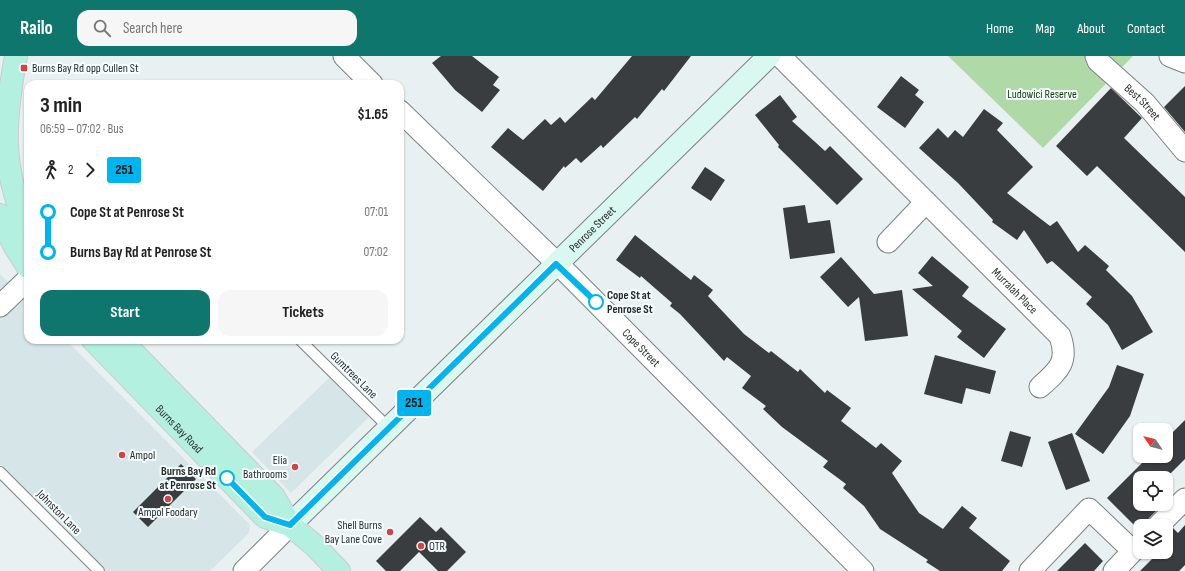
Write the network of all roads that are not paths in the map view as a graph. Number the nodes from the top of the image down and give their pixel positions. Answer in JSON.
{"nodes":[{"id":1,"x":16,"y":56,"type":"edge"},
{"id":2,"x":344,"y":56,"type":"edge"},
{"id":3,"x":769,"y":56,"type":"edge"},
{"id":4,"x":780,"y":56,"type":"edge"},
{"id":5,"x":1096,"y":56,"type":"edge"},
{"id":6,"x":1170,"y":56,"type":"edge"},
{"id":7,"x":1185,"y":62,"type":"edge"},
{"id":8,"x":368,"y":80,"type":"edge"},
{"id":9,"x":404,"y":115,"type":"edge"},
{"id":10,"x":1185,"y":151,"type":"edge"},
{"id":11,"x":5,"y":185,"type":"edge"},
{"id":12,"x":926,"y":202,"type":"junction"},
{"id":13,"x":0,"y":215,"type":"edge"},
{"id":14,"x":24,"y":222,"type":"edge"},
{"id":15,"x":888,"y":242,"type":"dead end"},
{"id":16,"x":24,"y":261,"type":"edge"},
{"id":17,"x":556,"y":264,"type":"junction"},
{"id":18,"x":24,"y":283,"type":"edge"},
{"id":19,"x":0,"y":306,"type":"edge"},
{"id":20,"x":97,"y":344,"type":"edge"},
{"id":21,"x":124,"y":344,"type":"edge"},
{"id":22,"x":304,"y":344,"type":"edge"},
{"id":23,"x":1040,"y":387,"type":"dead end"},
{"id":24,"x":389,"y":428,"type":"junction"},
{"id":25,"x":0,"y":472,"type":"edge"},
{"id":26,"x":1185,"y":499,"type":"edge"},
{"id":27,"x":1165,"y":519,"type":"edge"},
{"id":28,"x":290,"y":525,"type":"junction"},
{"id":29,"x":1133,"y":544,"type":"edge"},
{"id":30,"x":1133,"y":551,"type":"edge"},
{"id":31,"x":99,"y":571,"type":"edge"},
{"id":32,"x":244,"y":571,"type":"edge"},
{"id":33,"x":339,"y":571,"type":"edge"},
{"id":34,"x":863,"y":571,"type":"edge"},
{"id":35,"x":1030,"y":571,"type":"edge"},
{"id":36,"x":1114,"y":571,"type":"edge"}],
"edges":[{"from":1,"to":11,"type":"main road"},
{"from":2,"to":8,"type":"street"},
{"from":3,"to":17,"type":"main road","name":"Penrose Street"},
{"from":4,"to":12,"type":"street","name":"Murralah Place"},
{"from":5,"to":10,"type":"street","name":"Best Street"},
{"from":6,"to":7,"type":"street"},
{"from":9,"to":17,"type":"street","name":"Cope Street"},
{"from":11,"to":14,"type":"main road"},
{"from":12,"to":15,"type":"street"},
{"from":12,"to":23,"type":"street","name":"Murralah Place"},
{"from":13,"to":16,"type":"main road"},
{"from":17,"to":24,"type":"main road","name":"Penrose Street"},
{"from":17,"to":34,"type":"street","name":"Cope Street"},
{"from":18,"to":19,"type":"street"},
{"from":20,"to":28,"type":"main road","name":"Burns Bay Road"},
{"from":21,"to":28,"type":"main road","name":"Burns Bay Road"},
{"from":22,"to":24,"type":"lane","name":"Gumtrees Lane"},
{"from":24,"to":28,"type":"main road","name":"Penrose Street"},
{"from":25,"to":31,"type":"lane","name":"Johnston Lane"},
{"from":26,"to":27,"type":"street"},
{"from":28,"to":32,"type":"street","name":"Penrose Street"},
{"from":28,"to":33,"type":"main road","name":"Burns Bay Road"},
{"from":29,"to":35,"type":"street"},
{"from":30,"to":36,"type":"street"}]}
